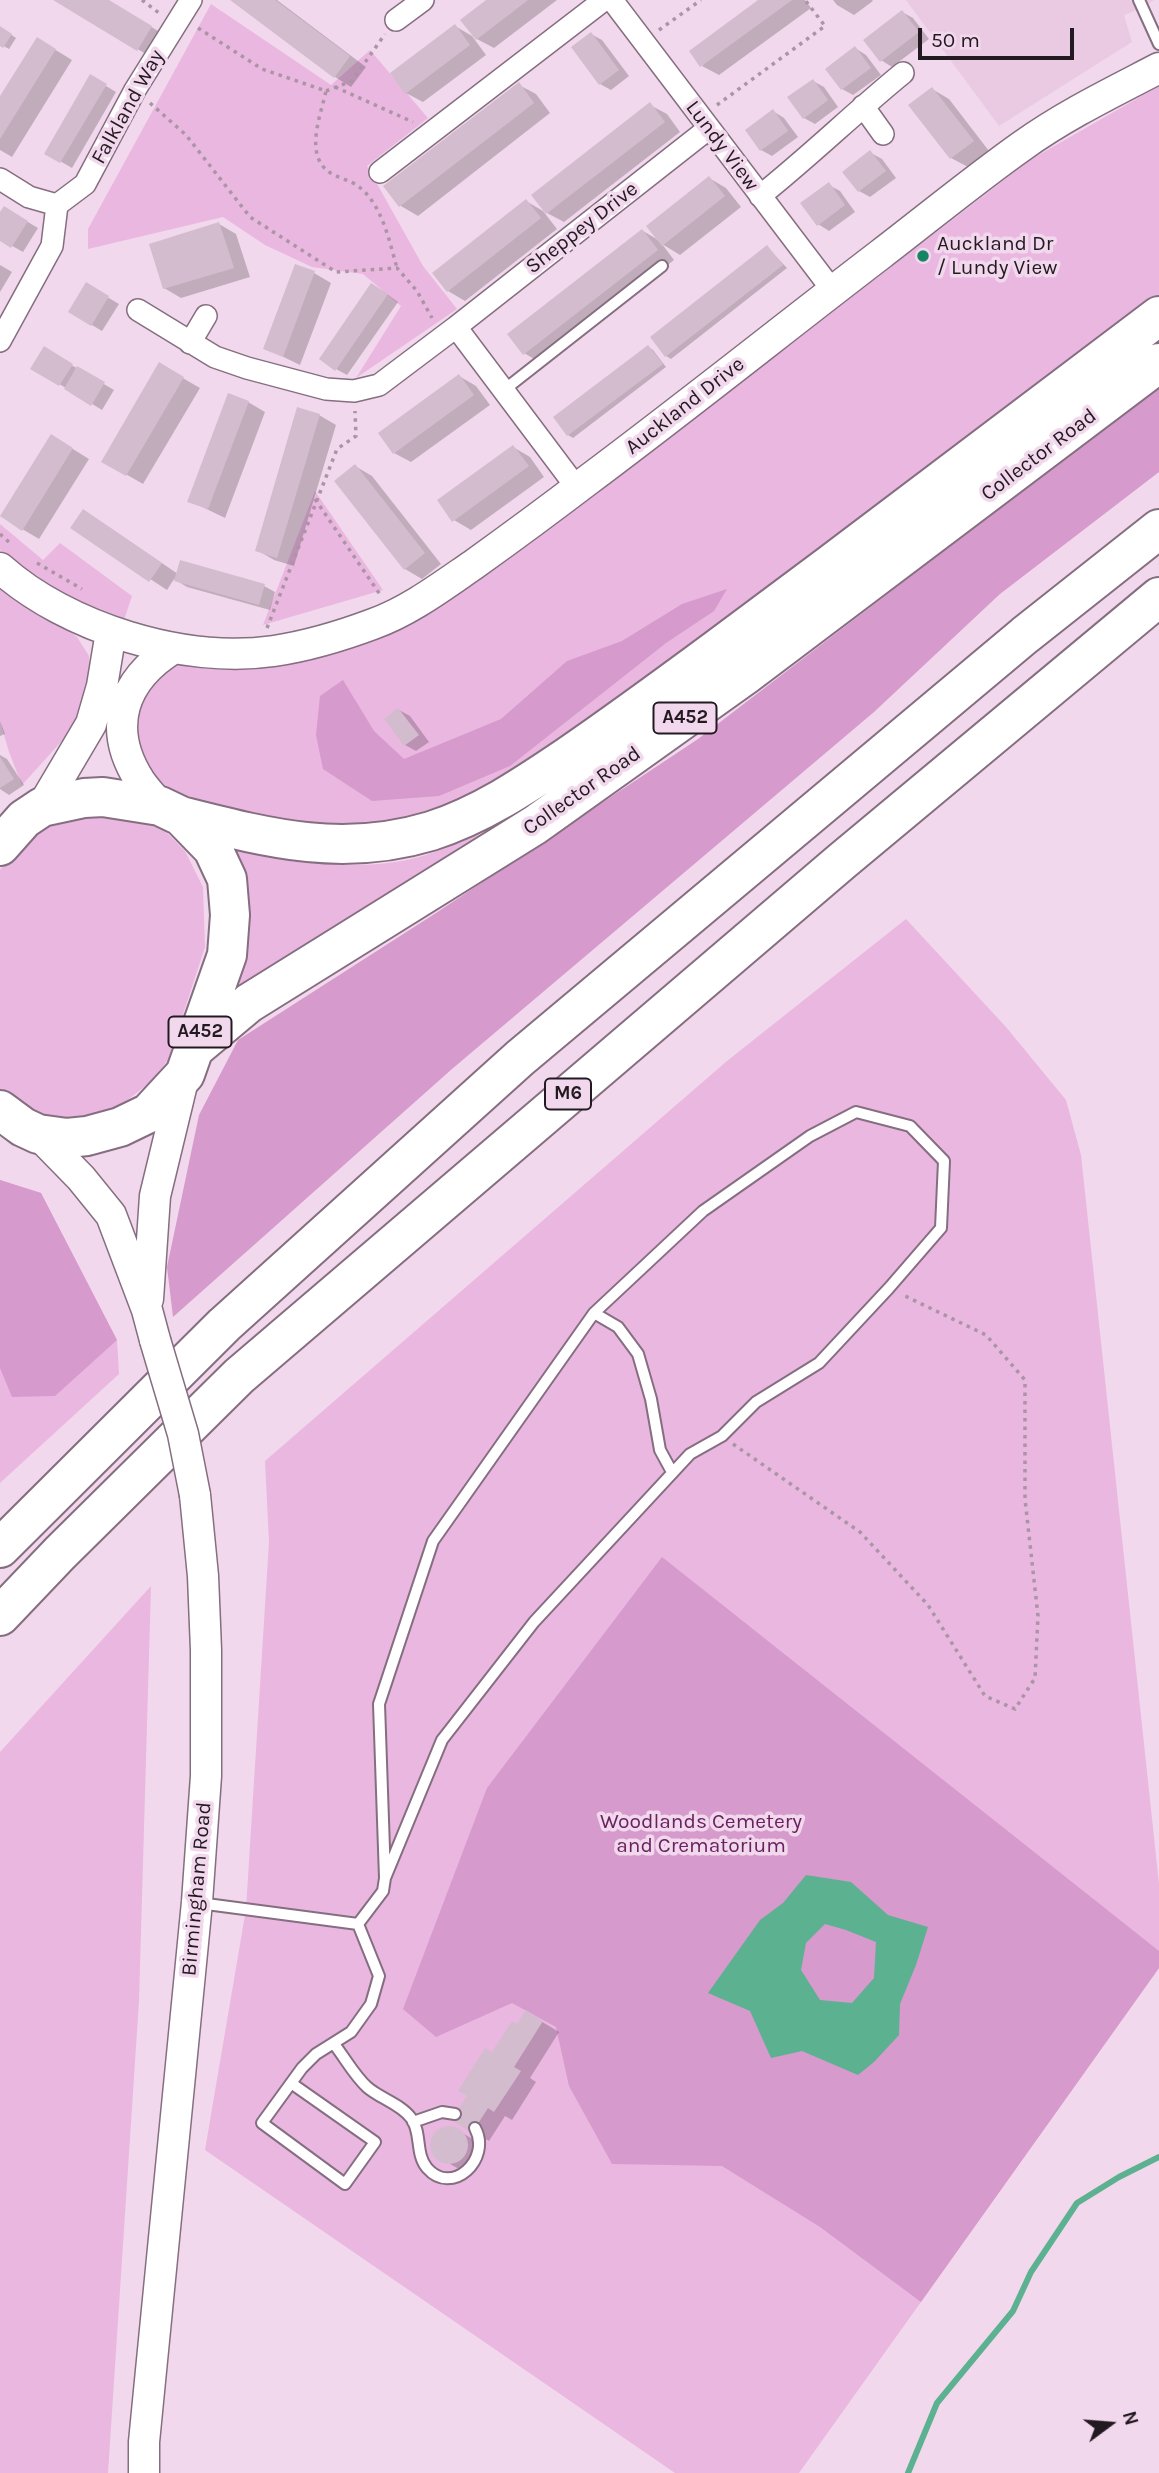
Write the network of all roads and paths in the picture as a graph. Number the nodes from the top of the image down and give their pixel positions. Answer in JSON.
{"nodes":[{"id":1,"x":422,"y":0,"type":"edge"},
{"id":2,"x":604,"y":0,"type":"edge"},
{"id":3,"x":612,"y":0,"type":"edge"},
{"id":4,"x":701,"y":0,"type":"edge"},
{"id":5,"x":805,"y":0,"type":"edge"},
{"id":6,"x":1139,"y":0,"type":"edge"},
{"id":7,"x":185,"y":8,"type":"edge"},
{"id":8,"x":396,"y":20,"type":"joint"},
{"id":9,"x":643,"y":42,"type":"junction"},
{"id":10,"x":1159,"y":44,"type":"edge"},
{"id":11,"x":1159,"y":68,"type":"edge"},
{"id":12,"x":903,"y":74,"type":"dead end"},
{"id":13,"x":335,"y":87,"type":"junction"},
{"id":14,"x":135,"y":90,"type":"junction"},
{"id":15,"x":326,"y":91,"type":"junction"},
{"id":16,"x":863,"y":106,"type":"junction"},
{"id":17,"x":704,"y":123,"type":"junction"},
{"id":18,"x":435,"y":130,"type":"junction"},
{"id":19,"x":883,"y":134,"type":"dead end"},
{"id":20,"x":380,"y":172,"type":"dead end"},
{"id":21,"x":0,"y":179,"type":"edge"},
{"id":22,"x":760,"y":196,"type":"junction"},
{"id":23,"x":57,"y":205,"type":"junction"},
{"id":24,"x":662,"y":266,"type":"dead end"},
{"id":25,"x":397,"y":268,"type":"junction"},
{"id":26,"x":833,"y":291,"type":"junction"},
{"id":27,"x":138,"y":310,"type":"dead end"},
{"id":28,"x":206,"y":316,"type":"dead end"},
{"id":29,"x":1159,"y":316,"type":"edge"},
{"id":30,"x":449,"y":332,"type":"junction"},
{"id":31,"x":0,"y":341,"type":"edge"},
{"id":32,"x":190,"y":343,"type":"junction"},
{"id":33,"x":1159,"y":363,"type":"edge"},
{"id":34,"x":504,"y":390,"type":"junction"},
{"id":35,"x":354,"y":391,"type":"junction"},
{"id":36,"x":577,"y":488,"type":"junction"},
{"id":37,"x":316,"y":499,"type":"junction"},
{"id":38,"x":1159,"y":529,"type":"edge"},
{"id":39,"x":0,"y":534,"type":"edge"},
{"id":40,"x":7,"y":558,"type":"edge"},
{"id":41,"x":34,"y":561,"type":"dead end"},
{"id":42,"x":82,"y":589,"type":"dead end"},
{"id":43,"x":1159,"y":597,"type":"edge"},
{"id":44,"x":394,"y":615,"type":"junction"},
{"id":45,"x":111,"y":632,"type":"junction"},
{"id":46,"x":174,"y":648,"type":"junction"},
{"id":47,"x":258,"y":652,"type":"junction"},
{"id":48,"x":171,"y":811,"type":"junction"},
{"id":49,"x":16,"y":824,"type":"edge"},
{"id":50,"x":190,"y":1061,"type":"junction"},
{"id":51,"x":15,"y":1124,"type":"edge"},
{"id":52,"x":889,"y":1288,"type":"junction"},
{"id":53,"x":147,"y":1310,"type":"junction"},
{"id":54,"x":594,"y":1313,"type":"junction"},
{"id":55,"x":722,"y":1436,"type":"junction"},
{"id":56,"x":672,"y":1472,"type":"junction"},
{"id":57,"x":0,"y":1548,"type":"edge"},
{"id":58,"x":0,"y":1616,"type":"edge"},
{"id":59,"x":385,"y":1878,"type":"junction"},
{"id":60,"x":197,"y":1902,"type":"junction"},
{"id":61,"x":358,"y":1924,"type":"junction"},
{"id":62,"x":334,"y":2044,"type":"junction"},
{"id":63,"x":291,"y":2083,"type":"junction"},
{"id":64,"x":455,"y":2114,"type":"dead end"},
{"id":65,"x":413,"y":2122,"type":"junction"},
{"id":66,"x":475,"y":2128,"type":"dead end"},
{"id":67,"x":144,"y":2473,"type":"edge"}],
"edges":[{"from":1,"to":8,"type":"street"},
{"from":2,"to":18,"type":"street"},
{"from":3,"to":9,"type":"street","name":"Lundy View"},
{"from":4,"to":9,"type":"path"},
{"from":5,"to":17,"type":"path"},
{"from":6,"to":10,"type":"lane"},
{"from":7,"to":14,"type":"street","name":"Falkland Way"},
{"from":7,"to":15,"type":"path"},
{"from":8,"to":13,"type":"path"},
{"from":9,"to":17,"type":"street","name":"Lundy View"},
{"from":11,"to":26,"type":"street","name":"Auckland Drive"},
{"from":12,"to":16,"type":"street"},
{"from":13,"to":15,"type":"path"},
{"from":13,"to":18,"type":"path"},
{"from":14,"to":23,"type":"street","name":"Falkland Way"},
{"from":14,"to":25,"type":"path"},
{"from":15,"to":25,"type":"path"},
{"from":16,"to":19,"type":"street"},
{"from":16,"to":22,"type":"street"},
{"from":17,"to":22,"type":"street","name":"Lundy View"},
{"from":17,"to":30,"type":"street","name":"Sheppey Drive"},
{"from":18,"to":20,"type":"street"},
{"from":21,"to":23,"type":"street"},
{"from":22,"to":26,"type":"street","name":"Lundy View"},
{"from":23,"to":31,"type":"street"},
{"from":24,"to":34,"type":"lane"},
{"from":25,"to":30,"type":"path"},
{"from":26,"to":36,"type":"street","name":"Auckland Drive"},
{"from":27,"to":32,"type":"street","name":"Sheppey Drive"},
{"from":28,"to":32,"type":"street"},
{"from":29,"to":48,"type":"highway","name":"Collector Road","number":"A452"},
{"from":30,"to":34,"type":"street"},
{"from":30,"to":35,"type":"street","name":"Sheppey Drive"},
{"from":32,"to":35,"type":"street","name":"Sheppey Drive"},
{"from":33,"to":50,"type":"highway","name":"Collector Road","number":"A452"},
{"from":34,"to":36,"type":"street"},
{"from":35,"to":37,"type":"path"},
{"from":36,"to":44,"type":"street","name":"Auckland Drive"},
{"from":37,"to":44,"type":"path"},
{"from":37,"to":47,"type":"path"},
{"from":38,"to":57,"type":"highway"},
{"from":39,"to":40,"type":"path"},
{"from":40,"to":45,"type":"street","name":"Auckland Drive"},
{"from":41,"to":42,"type":"path"},
{"from":43,"to":58,"type":"highway","number":"M6"},
{"from":44,"to":47,"type":"street","name":"Auckland Drive"},
{"from":45,"to":46,"type":"street","name":"Auckland Drive"},
{"from":45,"to":49,"type":"street"},
{"from":46,"to":47,"type":"street","name":"Auckland Drive"},
{"from":46,"to":48,"type":"street"},
{"from":48,"to":49,"type":"highway","number":"A452"},
{"from":48,"to":50,"type":"highway","number":"A452"},
{"from":50,"to":51,"type":"highway","number":"A452"},
{"from":50,"to":53,"type":"street","name":"Birmingham Road"},
{"from":51,"to":53,"type":"street","name":"Birmingham Road"},
{"from":52,"to":54,"type":"lane"},
{"from":52,"to":55,"type":"lane"},
{"from":52,"to":55,"type":"path"},
{"from":53,"to":60,"type":"street","name":"Birmingham Road","bridge":true},
{"from":54,"to":56,"type":"lane"},
{"from":54,"to":59,"type":"lane"},
{"from":55,"to":56,"type":"lane"},
{"from":56,"to":59,"type":"lane"},
{"from":59,"to":61,"type":"lane"},
{"from":60,"to":61,"type":"lane"},
{"from":60,"to":67,"type":"street","name":"Birmingham Road"},
{"from":61,"to":62,"type":"lane"},
{"from":62,"to":63,"type":"lane"},
{"from":62,"to":65,"type":"lane"},
{"from":63,"to":63,"type":"lane"},
{"from":64,"to":65,"type":"lane"},
{"from":65,"to":66,"type":"lane"}]}
